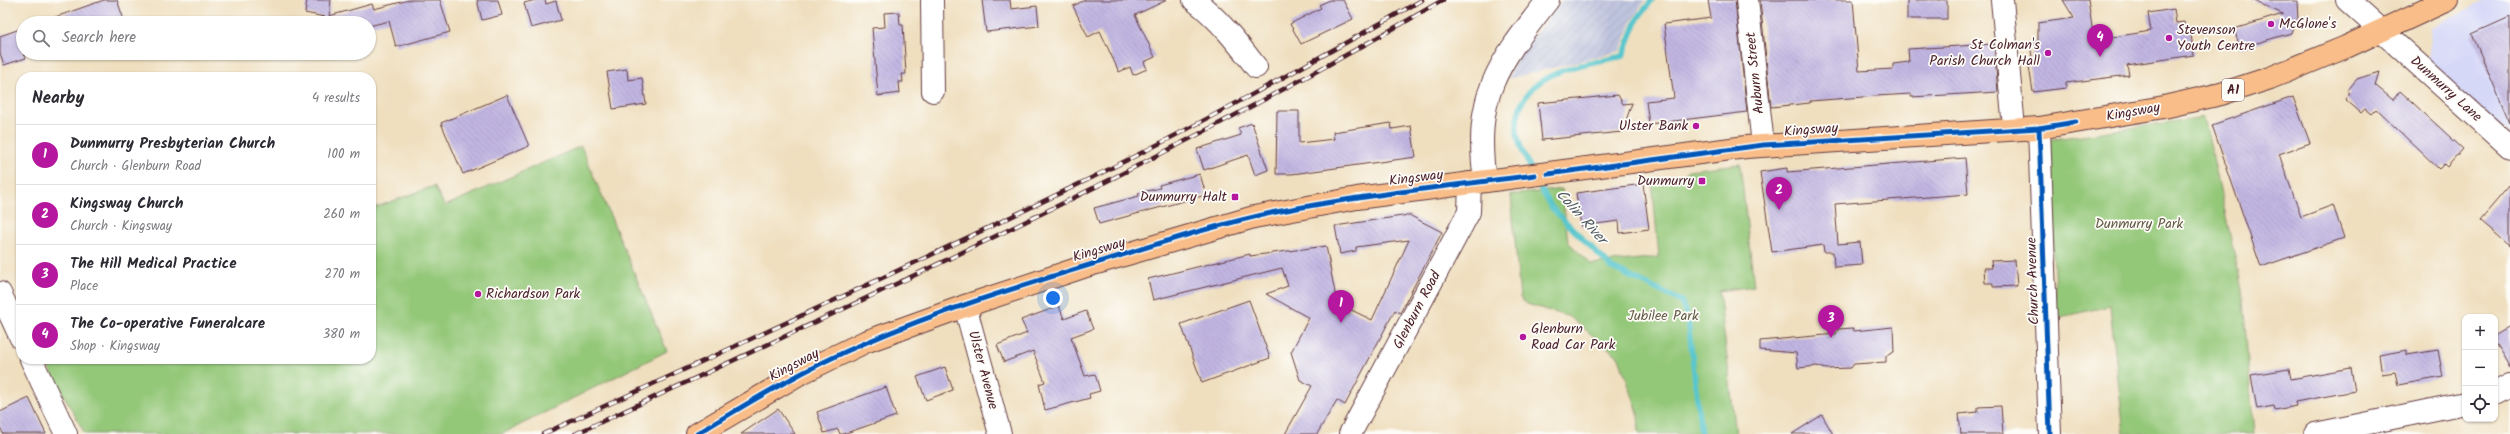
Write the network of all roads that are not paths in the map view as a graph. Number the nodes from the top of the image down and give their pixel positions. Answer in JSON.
{"nodes":[{"id":1,"x":932,"y":0,"type":"edge"},
{"id":2,"x":1194,"y":0,"type":"edge"},
{"id":3,"x":1548,"y":0,"type":"edge"},
{"id":4,"x":1747,"y":0,"type":"edge"},
{"id":5,"x":2002,"y":0,"type":"edge"},
{"id":6,"x":2347,"y":0,"type":"edge"},
{"id":7,"x":2447,"y":0,"type":"edge"},
{"id":8,"x":1217,"y":6,"type":"edge"},
{"id":9,"x":2382,"y":31,"type":"junction"},
{"id":10,"x":1256,"y":67,"type":"dead end"},
{"id":11,"x":933,"y":91,"type":"dead end"},
{"id":12,"x":2014,"y":128,"type":"junction"},
{"id":13,"x":2039,"y":128,"type":"junction"},
{"id":14,"x":1763,"y":145,"type":"junction"},
{"id":15,"x":2510,"y":147,"type":"edge"},
{"id":16,"x":1478,"y":182,"type":"junction"},
{"id":17,"x":0,"y":293,"type":"edge"},
{"id":18,"x":965,"y":306,"type":"junction"},
{"id":19,"x":16,"y":327,"type":"edge"},
{"id":20,"x":33,"y":364,"type":"edge"},
{"id":21,"x":2510,"y":385,"type":"edge"},
{"id":22,"x":2498,"y":391,"type":"edge"},
{"id":23,"x":2462,"y":404,"type":"edge"},
{"id":24,"x":707,"y":431,"type":"edge"},
{"id":25,"x":66,"y":434,"type":"edge"},
{"id":26,"x":1000,"y":434,"type":"edge"},
{"id":27,"x":1350,"y":434,"type":"edge"},
{"id":28,"x":2050,"y":434,"type":"edge"},
{"id":29,"x":2314,"y":434,"type":"edge"}],
"edges":[{"from":1,"to":11,"type":"street"},
{"from":2,"to":8,"type":"street"},
{"from":3,"to":16,"type":"street","name":"Glenburn Road"},
{"from":4,"to":14,"type":"street","name":"Auburn Street"},
{"from":5,"to":12,"type":"street"},
{"from":6,"to":9,"type":"street","name":"Dunmurry Lane"},
{"from":7,"to":9,"type":"main road","name":"Kingsway","number":"A1"},
{"from":8,"to":10,"type":"street"},
{"from":9,"to":13,"type":"main road","name":"Kingsway","number":"A1"},
{"from":9,"to":15,"type":"street","name":"Dunmurry Lane"},
{"from":12,"to":13,"type":"main road","name":"Kingsway","number":"A1"},
{"from":12,"to":14,"type":"main road","name":"Kingsway","number":"A1"},
{"from":13,"to":28,"type":"street","name":"Church Avenue"},
{"from":14,"to":16,"type":"main road","name":"Kingsway","number":"A1"},
{"from":16,"to":18,"type":"main road","name":"Kingsway","number":"A1"},
{"from":16,"to":27,"type":"street","name":"Glenburn Road"},
{"from":17,"to":19,"type":"street"},
{"from":18,"to":24,"type":"main road","name":"Kingsway","number":"A1"},
{"from":18,"to":26,"type":"street","name":"Ulster Avenue"},
{"from":20,"to":25,"type":"street"},
{"from":21,"to":22,"type":"street"},
{"from":23,"to":29,"type":"street"}]}
